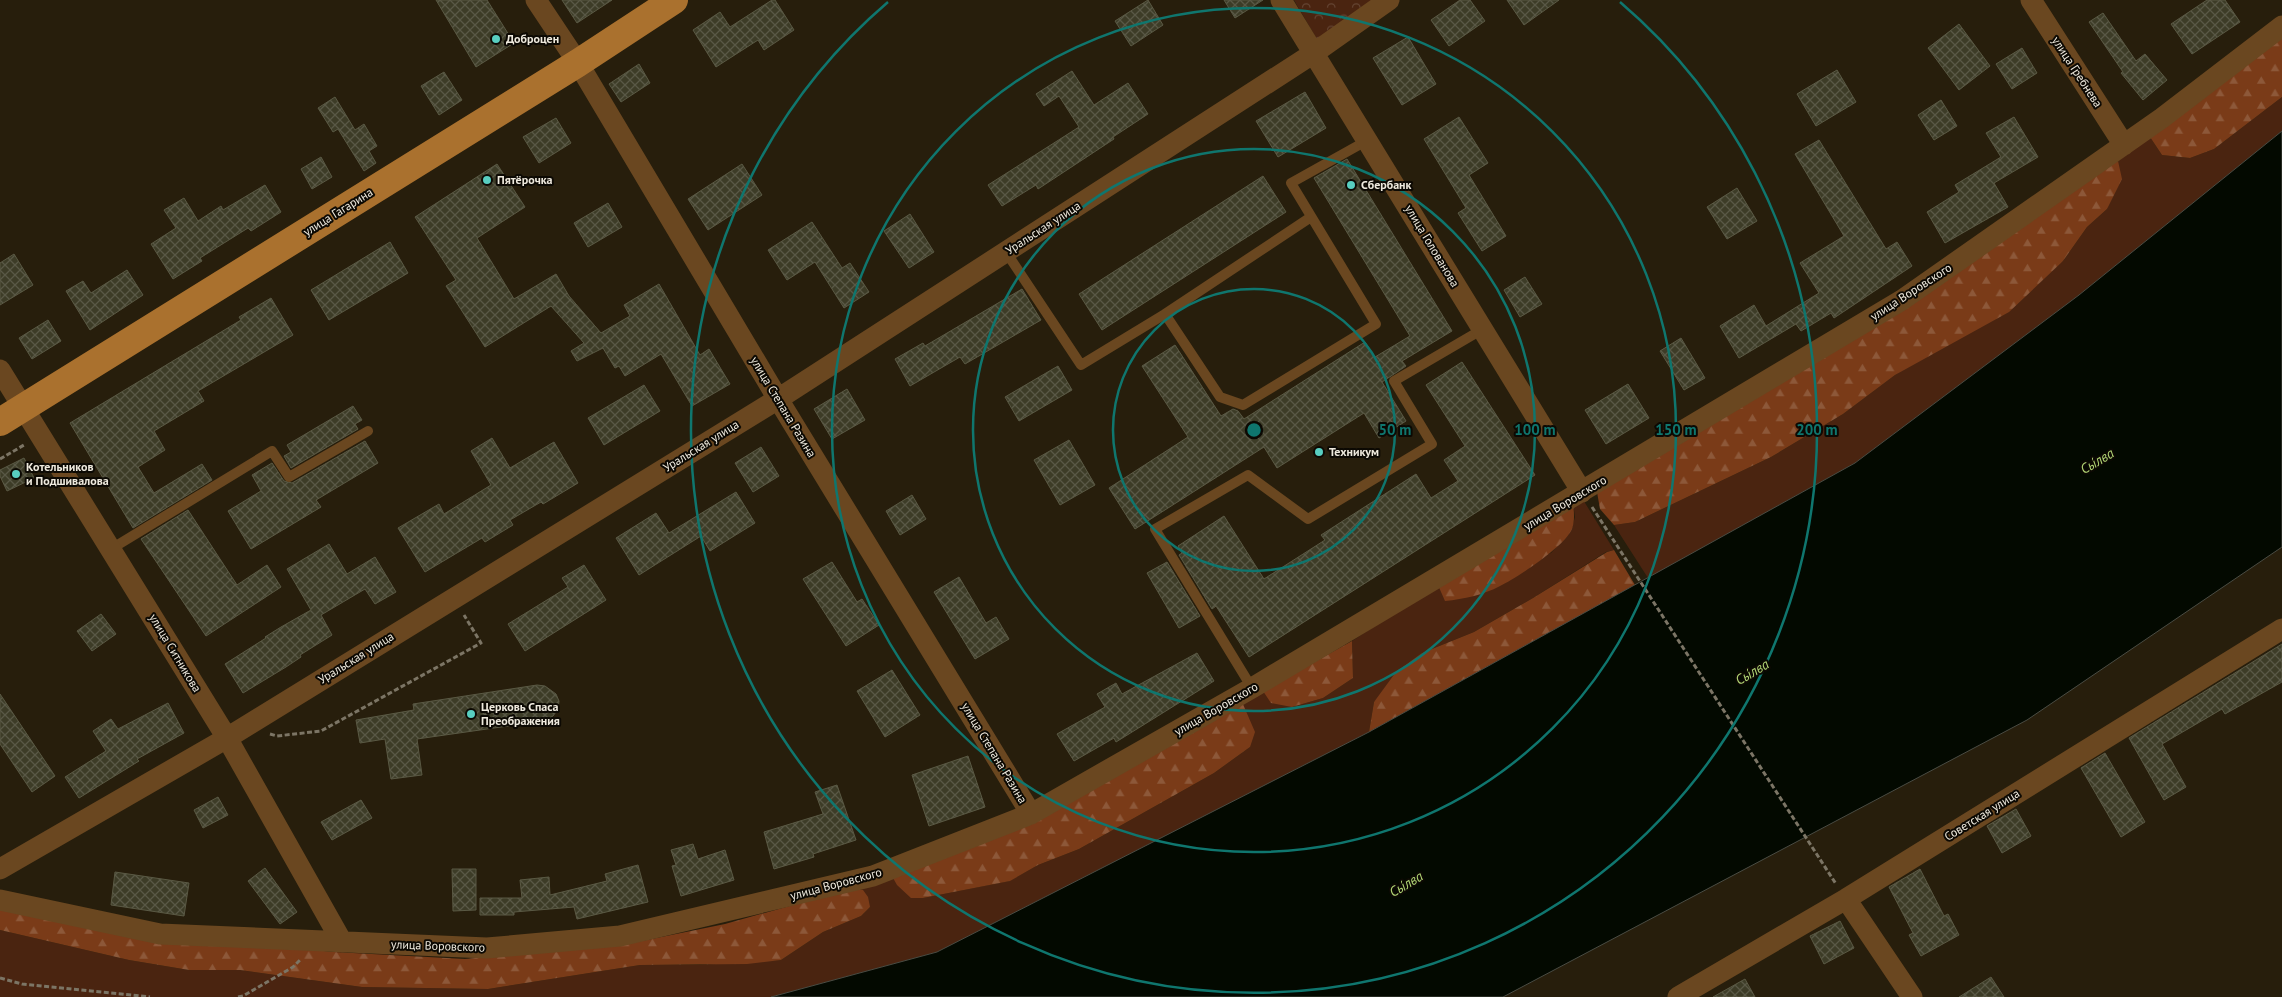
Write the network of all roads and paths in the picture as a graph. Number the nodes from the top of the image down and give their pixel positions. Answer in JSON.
{"nodes":[{"id":1,"x":536,"y":0,"type":"edge"},
{"id":2,"x":674,"y":0,"type":"edge"},
{"id":3,"x":1281,"y":0,"type":"edge"},
{"id":4,"x":1389,"y":0,"type":"edge"},
{"id":5,"x":2031,"y":0,"type":"edge"},
{"id":6,"x":2282,"y":26,"type":"edge"},
{"id":7,"x":1314,"y":52,"type":"junction"},
{"id":8,"x":578,"y":63,"type":"junction"},
{"id":9,"x":1368,"y":140,"type":"junction"},
{"id":10,"x":2124,"y":145,"type":"junction"},
{"id":11,"x":1311,"y":217,"type":"junction"},
{"id":12,"x":1006,"y":252,"type":"junction"},
{"id":13,"x":1165,"y":314,"type":"junction"},
{"id":14,"x":1483,"y":329,"type":"junction"},
{"id":15,"x":0,"y":370,"type":"edge"},
{"id":16,"x":778,"y":398,"type":"junction"},
{"id":17,"x":24,"y":407,"type":"junction"},
{"id":18,"x":0,"y":422,"type":"edge"},
{"id":19,"x":368,"y":431,"type":"dead end"},
{"id":20,"x":39,"y":435,"type":"junction"},
{"id":21,"x":0,"y":459,"type":"edge"},
{"id":22,"x":1586,"y":497,"type":"junction"},
{"id":23,"x":111,"y":549,"type":"junction"},
{"id":24,"x":453,"y":598,"type":"junction"},
{"id":25,"x":2282,"y":629,"type":"edge"},
{"id":26,"x":1252,"y":688,"type":"junction"},
{"id":27,"x":246,"y":726,"type":"junction"},
{"id":28,"x":227,"y":738,"type":"junction"},
{"id":29,"x":1031,"y":814,"type":"junction"},
{"id":30,"x":0,"y":869,"type":"edge"},
{"id":31,"x":1844,"y":895,"type":"junction"},
{"id":32,"x":0,"y":900,"type":"edge"},
{"id":33,"x":320,"y":941,"type":"junction"},
{"id":34,"x":342,"y":942,"type":"junction"},
{"id":35,"x":0,"y":978,"type":"edge"},
{"id":36,"x":150,"y":997,"type":"edge"},
{"id":37,"x":238,"y":997,"type":"edge"},
{"id":38,"x":1678,"y":997,"type":"edge"},
{"id":39,"x":1912,"y":997,"type":"edge"}],
"edges":[{"from":1,"to":8,"type":"street","name":"улица Степана Разина"},
{"from":2,"to":8,"type":"main road","name":"улица Гагарина"},
{"from":3,"to":7,"type":"street","name":"улица Голованова"},
{"from":4,"to":7,"type":"street","name":"Уральская улица"},
{"from":5,"to":10,"type":"street","name":"улица Гребнева"},
{"from":6,"to":10,"type":"street","name":"улица Воровского"},
{"from":7,"to":9,"type":"street","name":"улица Голованова"},
{"from":7,"to":12,"type":"street","name":"Уральская улица"},
{"from":8,"to":16,"type":"street","name":"улица Степана Разина"},
{"from":8,"to":17,"type":"main road","name":"улица Гагарина"},
{"from":9,"to":11,"type":"lane"},
{"from":9,"to":14,"type":"street","name":"улица Голованова"},
{"from":10,"to":22,"type":"street","name":"улица Воровского"},
{"from":11,"to":13,"type":"lane"},
{"from":11,"to":13,"type":"lane"},
{"from":12,"to":13,"type":"lane"},
{"from":12,"to":16,"type":"street","name":"Уральская улица"},
{"from":14,"to":22,"type":"street","name":"улица Голованова"},
{"from":14,"to":26,"type":"lane"},
{"from":15,"to":17,"type":"street","name":"улица Ситникова"},
{"from":16,"to":24,"type":"street","name":"Уральская улица"},
{"from":16,"to":29,"type":"street","name":"улица Степана Разина"},
{"from":17,"to":18,"type":"main road","name":"улица Гагарина"},
{"from":17,"to":20,"type":"street","name":"улица Ситникова"},
{"from":19,"to":23,"type":"lane"},
{"from":20,"to":21,"type":"path"},
{"from":20,"to":23,"type":"street","name":"улица Ситникова"},
{"from":22,"to":26,"type":"street","name":"улица Воровского"},
{"from":22,"to":31,"type":"path"},
{"from":23,"to":28,"type":"street","name":"улица Ситникова"},
{"from":24,"to":27,"type":"street","name":"Уральская улица"},
{"from":24,"to":27,"type":"path"},
{"from":25,"to":31,"type":"street","name":"Советская улица"},
{"from":26,"to":29,"type":"street","name":"улица Воровского"},
{"from":27,"to":28,"type":"street","name":"Уральская улица"},
{"from":28,"to":30,"type":"street","name":"Уральская улица"},
{"from":28,"to":34,"type":"street","name":"улица Ситникова"},
{"from":29,"to":34,"type":"street","name":"улица Воровского"},
{"from":31,"to":38,"type":"street","name":"Советская улица"},
{"from":31,"to":39,"type":"street"},
{"from":32,"to":33,"type":"street","name":"улица Воровского"},
{"from":33,"to":34,"type":"street","name":"улица Воровского"},
{"from":33,"to":37,"type":"path"},
{"from":35,"to":36,"type":"path"}]}
